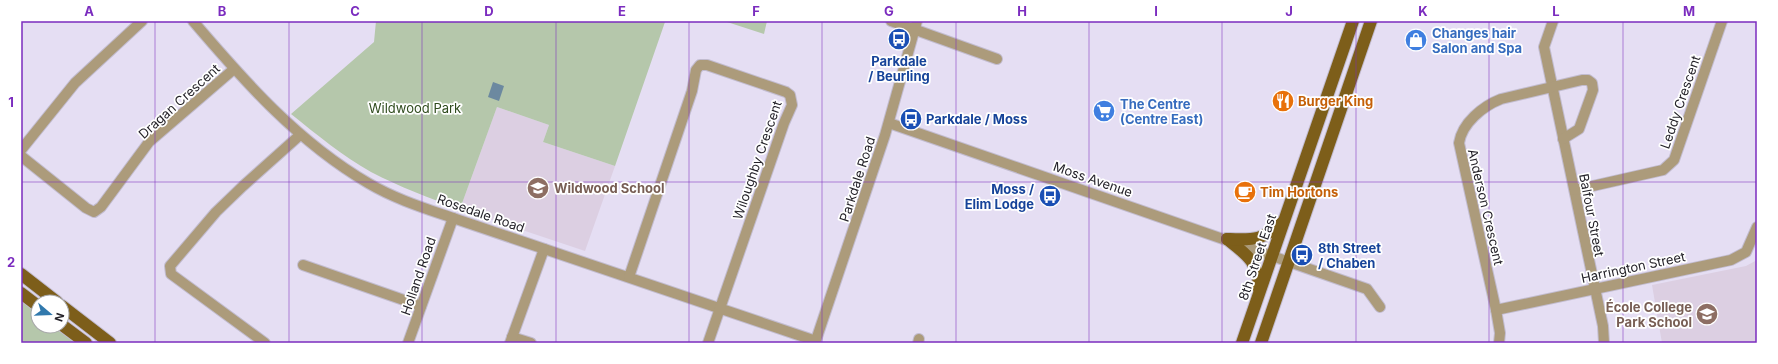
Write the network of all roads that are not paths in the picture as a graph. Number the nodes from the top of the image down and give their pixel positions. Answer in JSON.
{"nodes":[{"id":1,"x":142,"y":21,"type":"edge"},
{"id":2,"x":193,"y":21,"type":"edge"},
{"id":3,"x":891,"y":21,"type":"edge"},
{"id":4,"x":1353,"y":21,"type":"edge"},
{"id":5,"x":1371,"y":21,"type":"edge"},
{"id":6,"x":1553,"y":21,"type":"edge"},
{"id":7,"x":1722,"y":21,"type":"edge"},
{"id":8,"x":915,"y":25,"type":"edge"},
{"id":9,"x":997,"y":59,"type":"dead end"},
{"id":10,"x":234,"y":69,"type":"junction"},
{"id":11,"x":1552,"y":87,"type":"junction"},
{"id":12,"x":889,"y":123,"type":"junction"},
{"id":13,"x":300,"y":136,"type":"junction"},
{"id":14,"x":1563,"y":139,"type":"junction"},
{"id":15,"x":21,"y":150,"type":"edge"},
{"id":16,"x":21,"y":156,"type":"edge"},
{"id":17,"x":1575,"y":190,"type":"junction"},
{"id":18,"x":453,"y":218,"type":"junction"},
{"id":19,"x":1284,"y":221,"type":"junction"},
{"id":20,"x":1757,"y":227,"type":"edge"},
{"id":21,"x":1227,"y":239,"type":"junction"},
{"id":22,"x":544,"y":249,"type":"junction"},
{"id":23,"x":1272,"y":256,"type":"junction"},
{"id":24,"x":1288,"y":262,"type":"junction"},
{"id":25,"x":303,"y":265,"type":"dead end"},
{"id":26,"x":21,"y":274,"type":"edge"},
{"id":27,"x":628,"y":277,"type":"junction"},
{"id":28,"x":1594,"y":288,"type":"junction"},
{"id":29,"x":21,"y":293,"type":"edge"},
{"id":30,"x":47,"y":294,"type":"edge"},
{"id":31,"x":1259,"y":294,"type":"junction"},
{"id":32,"x":30,"y":300,"type":"edge"},
{"id":33,"x":421,"y":306,"type":"junction"},
{"id":34,"x":1380,"y":306,"type":"dead end"},
{"id":35,"x":720,"y":308,"type":"junction"},
{"id":36,"x":1496,"y":310,"type":"junction"},
{"id":37,"x":70,"y":312,"type":"edge"},
{"id":38,"x":70,"y":330,"type":"edge"},
{"id":39,"x":511,"y":340,"type":"edge"},
{"id":40,"x":815,"y":342,"type":"edge"},
{"id":41,"x":86,"y":343,"type":"edge"},
{"id":42,"x":110,"y":343,"type":"edge"},
{"id":43,"x":265,"y":343,"type":"edge"},
{"id":44,"x":408,"y":343,"type":"edge"},
{"id":45,"x":531,"y":343,"type":"edge"},
{"id":46,"x":708,"y":343,"type":"edge"},
{"id":47,"x":1242,"y":343,"type":"edge"},
{"id":48,"x":1261,"y":343,"type":"edge"},
{"id":49,"x":1499,"y":343,"type":"edge"},
{"id":50,"x":1604,"y":343,"type":"edge"}],
"edges":[{"from":1,"to":15,"type":"street"},
{"from":2,"to":10,"type":"street","name":"Rosedale Road"},
{"from":3,"to":8,"type":"street"},
{"from":4,"to":19,"type":"main road","name":"8th Street East"},
{"from":5,"to":24,"type":"main road"},
{"from":6,"to":11,"type":"street","name":"Balfour Street"},
{"from":7,"to":17,"type":"street","name":"Leddy Crescent"},
{"from":8,"to":9,"type":"street"},
{"from":8,"to":12,"type":"street","name":"Parkdale Road"},
{"from":10,"to":13,"type":"street","name":"Rosedale Road"},
{"from":10,"to":16,"type":"street","name":"Dragan Crescent"},
{"from":11,"to":14,"type":"street","name":"Balfour Street"},
{"from":11,"to":14,"type":"street"},
{"from":11,"to":36,"type":"street","name":"Anderson Crescent"},
{"from":12,"to":21,"type":"street","name":"Moss Avenue"},
{"from":12,"to":40,"type":"street","name":"Parkdale Road"},
{"from":13,"to":18,"type":"street","name":"Rosedale Road"},
{"from":13,"to":43,"type":"street"},
{"from":14,"to":17,"type":"street","name":"Balfour Street"},
{"from":17,"to":28,"type":"street","name":"Balfour Street"},
{"from":18,"to":22,"type":"street","name":"Rosedale Road"},
{"from":18,"to":33,"type":"street","name":"Holland Road"},
{"from":19,"to":21,"type":"main road"},
{"from":19,"to":23,"type":"main road","name":"8th Street East"},
{"from":20,"to":28,"type":"street","name":"Harrington Street"},
{"from":21,"to":23,"type":"street","name":"Moss Avenue"},
{"from":21,"to":31,"type":"main road"},
{"from":22,"to":27,"type":"street","name":"Rosedale Road"},
{"from":22,"to":39,"type":"street"},
{"from":23,"to":24,"type":"street","name":"Moss Avenue"},
{"from":23,"to":31,"type":"main road","name":"8th Street East"},
{"from":24,"to":34,"type":"street","name":"Moss Avenue"},
{"from":24,"to":48,"type":"main road"},
{"from":25,"to":33,"type":"street"},
{"from":26,"to":30,"type":"main road"},
{"from":27,"to":35,"type":"street","name":"Rosedale Road"},
{"from":27,"to":35,"type":"street","name":"Wiloughby Crescent"},
{"from":28,"to":36,"type":"street","name":"Harrington Street"},
{"from":28,"to":50,"type":"street","name":"Balfour Street"},
{"from":29,"to":32,"type":"main road"},
{"from":31,"to":47,"type":"main road","name":"8th Street East"},
{"from":33,"to":44,"type":"street","name":"Holland Road"},
{"from":35,"to":40,"type":"street","name":"Rosedale Road"},
{"from":35,"to":46,"type":"street","name":"Wiloughby Crescent"},
{"from":36,"to":49,"type":"street","name":"Anderson Crescent"},
{"from":37,"to":42,"type":"main road"},
{"from":38,"to":41,"type":"main road"},
{"from":39,"to":45,"type":"street"}]}
